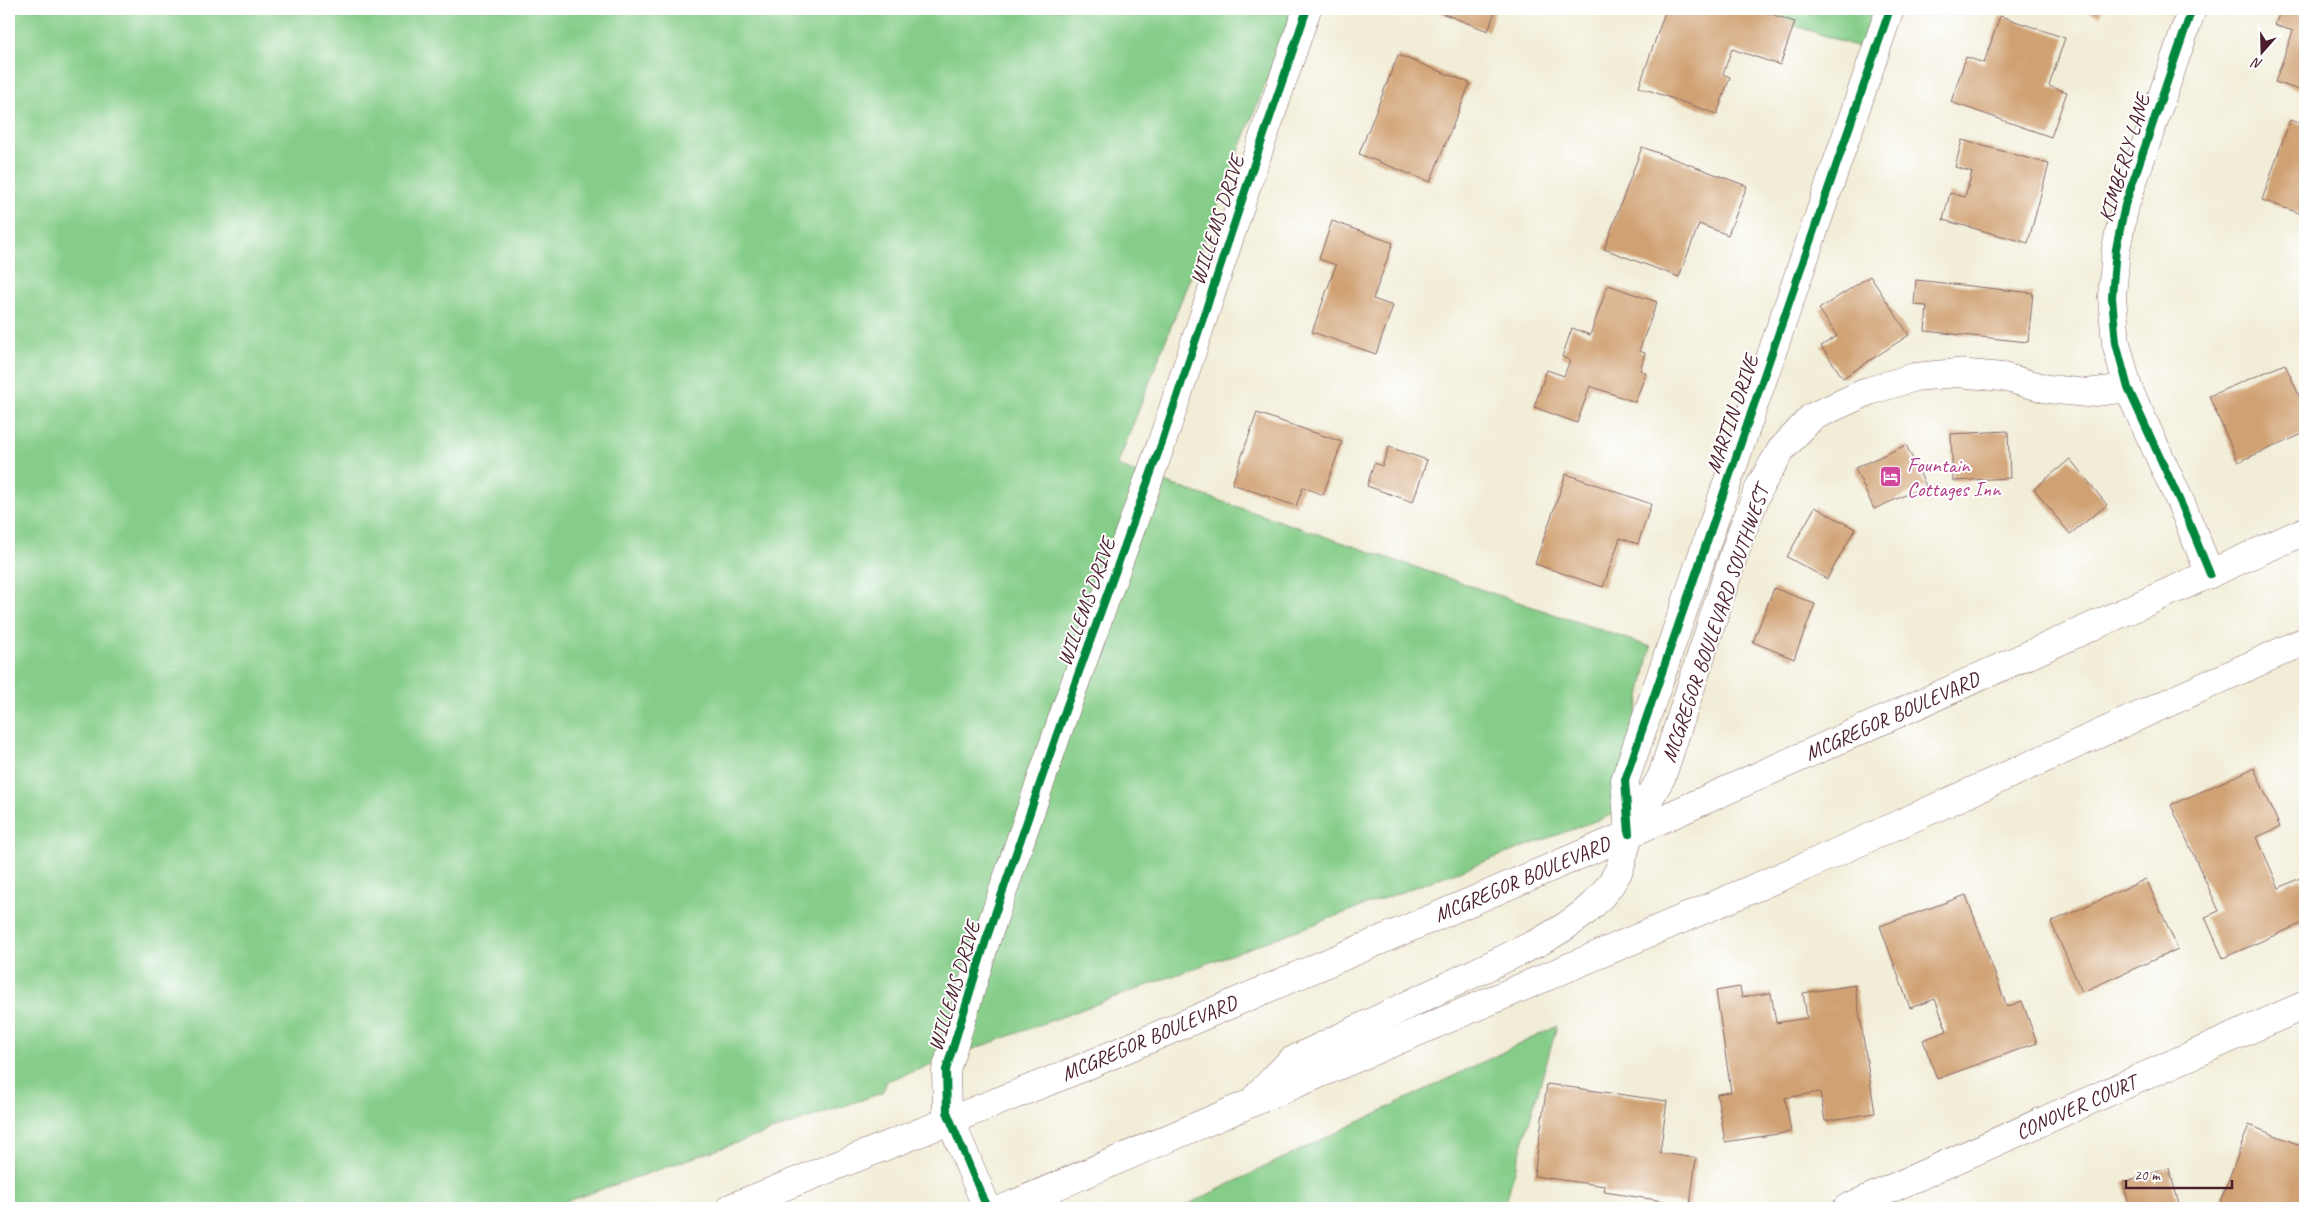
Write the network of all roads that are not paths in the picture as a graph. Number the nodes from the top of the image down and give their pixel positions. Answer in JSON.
{"nodes":[{"id":1,"x":1307,"y":9,"type":"edge"},
{"id":2,"x":1890,"y":9,"type":"edge"},
{"id":3,"x":2192,"y":9,"type":"edge"},
{"id":4,"x":2128,"y":388,"type":"junction"},
{"id":5,"x":2305,"y":531,"type":"edge"},
{"id":6,"x":2210,"y":574,"type":"junction"},
{"id":7,"x":2305,"y":641,"type":"edge"},
{"id":8,"x":1629,"y":834,"type":"junction"},
{"id":9,"x":2305,"y":1005,"type":"edge"},
{"id":10,"x":1249,"y":1104,"type":"junction"},
{"id":11,"x":950,"y":1121,"type":"junction"},
{"id":12,"x":730,"y":1208,"type":"edge"},
{"id":13,"x":987,"y":1208,"type":"edge"},
{"id":14,"x":1005,"y":1208,"type":"edge"},
{"id":15,"x":1846,"y":1208,"type":"edge"}],
"edges":[{"from":1,"to":11,"type":"street","name":"WILLEMS DRIVE"},
{"from":2,"to":8,"type":"street","name":"MARTIN DRIVE"},
{"from":3,"to":4,"type":"street","name":"KIMBERLY LANE"},
{"from":4,"to":6,"type":"street","name":"KIMBERLY LANE"},
{"from":4,"to":8,"type":"street","name":"MCGREGOR BOULEVARD SOUTHWEST"},
{"from":5,"to":6,"type":"street","name":"MCGREGOR BOULEVARD"},
{"from":6,"to":8,"type":"street","name":"MCGREGOR BOULEVARD"},
{"from":7,"to":10,"type":"street"},
{"from":8,"to":10,"type":"street"},
{"from":8,"to":11,"type":"street","name":"MCGREGOR BOULEVARD"},
{"from":9,"to":15,"type":"street","name":"CONOVER COURT"},
{"from":10,"to":14,"type":"street"},
{"from":11,"to":12,"type":"street","name":"MCGREGOR BOULEVARD"},
{"from":11,"to":13,"type":"street","name":"WILLEMS DRIVE"}]}
